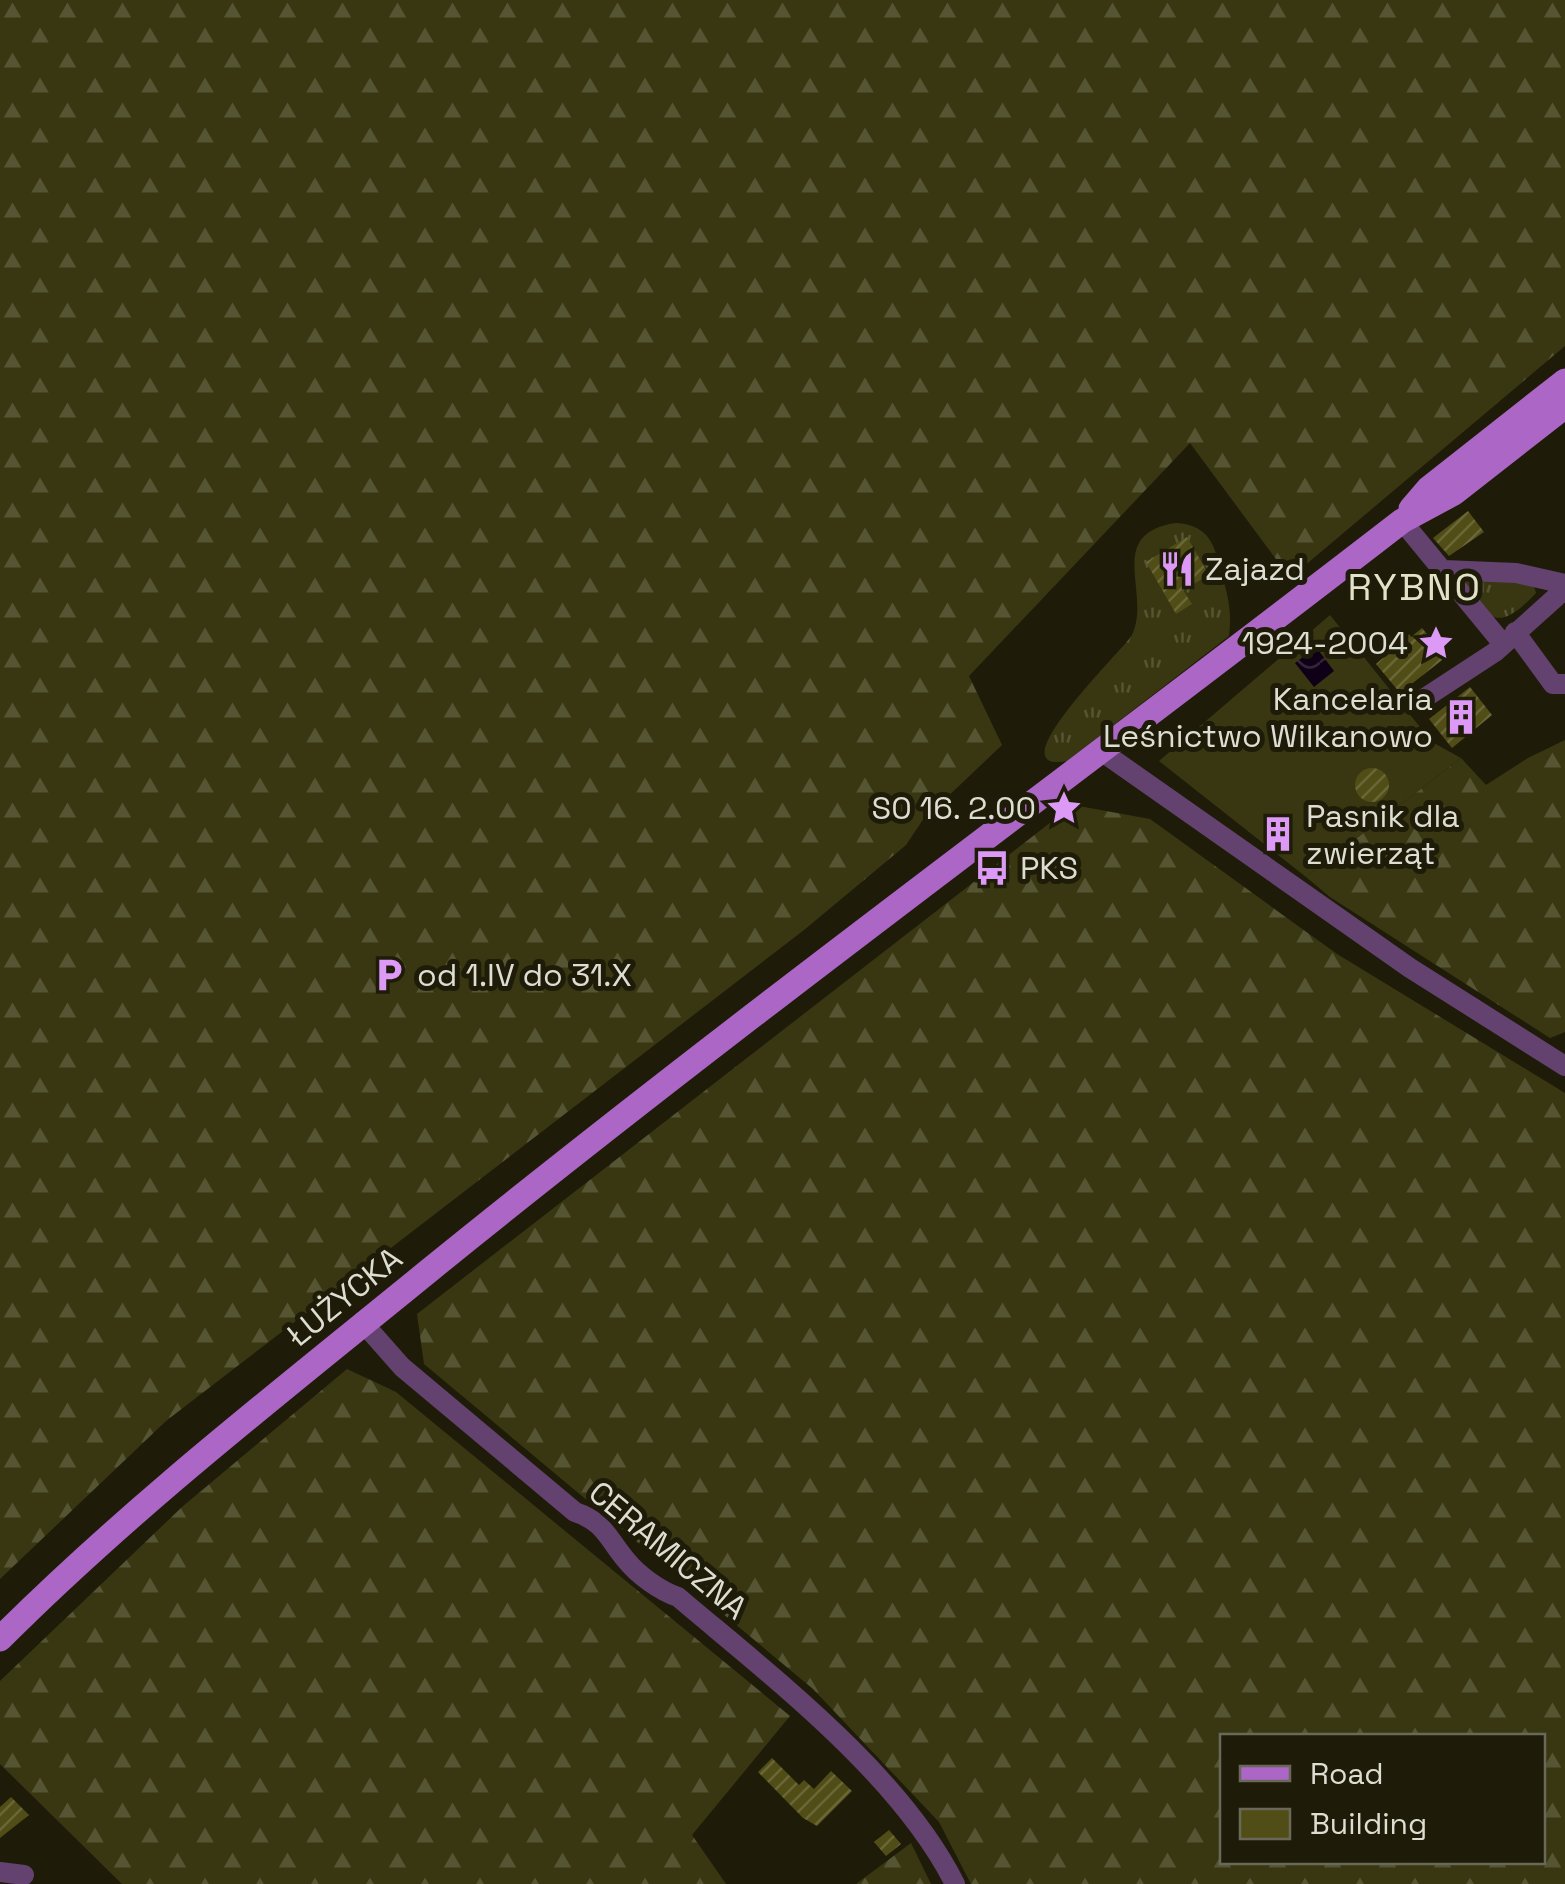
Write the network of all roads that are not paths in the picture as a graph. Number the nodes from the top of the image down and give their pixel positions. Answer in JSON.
{"nodes":[{"id":1,"x":1565,"y":381,"type":"edge"},
{"id":2,"x":1565,"y":406,"type":"edge"},
{"id":3,"x":1402,"y":521,"type":"junction"},
{"id":4,"x":1444,"y":570,"type":"junction"},
{"id":5,"x":1565,"y":586,"type":"edge"},
{"id":6,"x":1509,"y":638,"type":"junction"},
{"id":7,"x":1565,"y":684,"type":"edge"},
{"id":8,"x":1416,"y":703,"type":"dead end"},
{"id":9,"x":1101,"y":751,"type":"junction"},
{"id":10,"x":1565,"y":1066,"type":"edge"},
{"id":11,"x":364,"y":1324,"type":"junction"},
{"id":12,"x":0,"y":1638,"type":"edge"},
{"id":13,"x":0,"y":1872,"type":"edge"},
{"id":14,"x":24,"y":1875,"type":"dead end"},
{"id":15,"x":955,"y":1884,"type":"edge"}],
"edges":[{"from":1,"to":3,"type":"main road"},
{"from":2,"to":3,"type":"main road"},
{"from":3,"to":4,"type":"street"},
{"from":3,"to":9,"type":"main road","name":"ŁUŻYCKA"},
{"from":4,"to":5,"type":"street"},
{"from":4,"to":6,"type":"street"},
{"from":5,"to":6,"type":"street"},
{"from":6,"to":7,"type":"street"},
{"from":6,"to":8,"type":"street"},
{"from":9,"to":10,"type":"street"},
{"from":9,"to":11,"type":"main road","name":"ŁUŻYCKA"},
{"from":11,"to":12,"type":"main road","name":"ŁUŻYCKA"},
{"from":11,"to":15,"type":"street","name":"CERAMICZNA"},
{"from":13,"to":14,"type":"street"}]}
